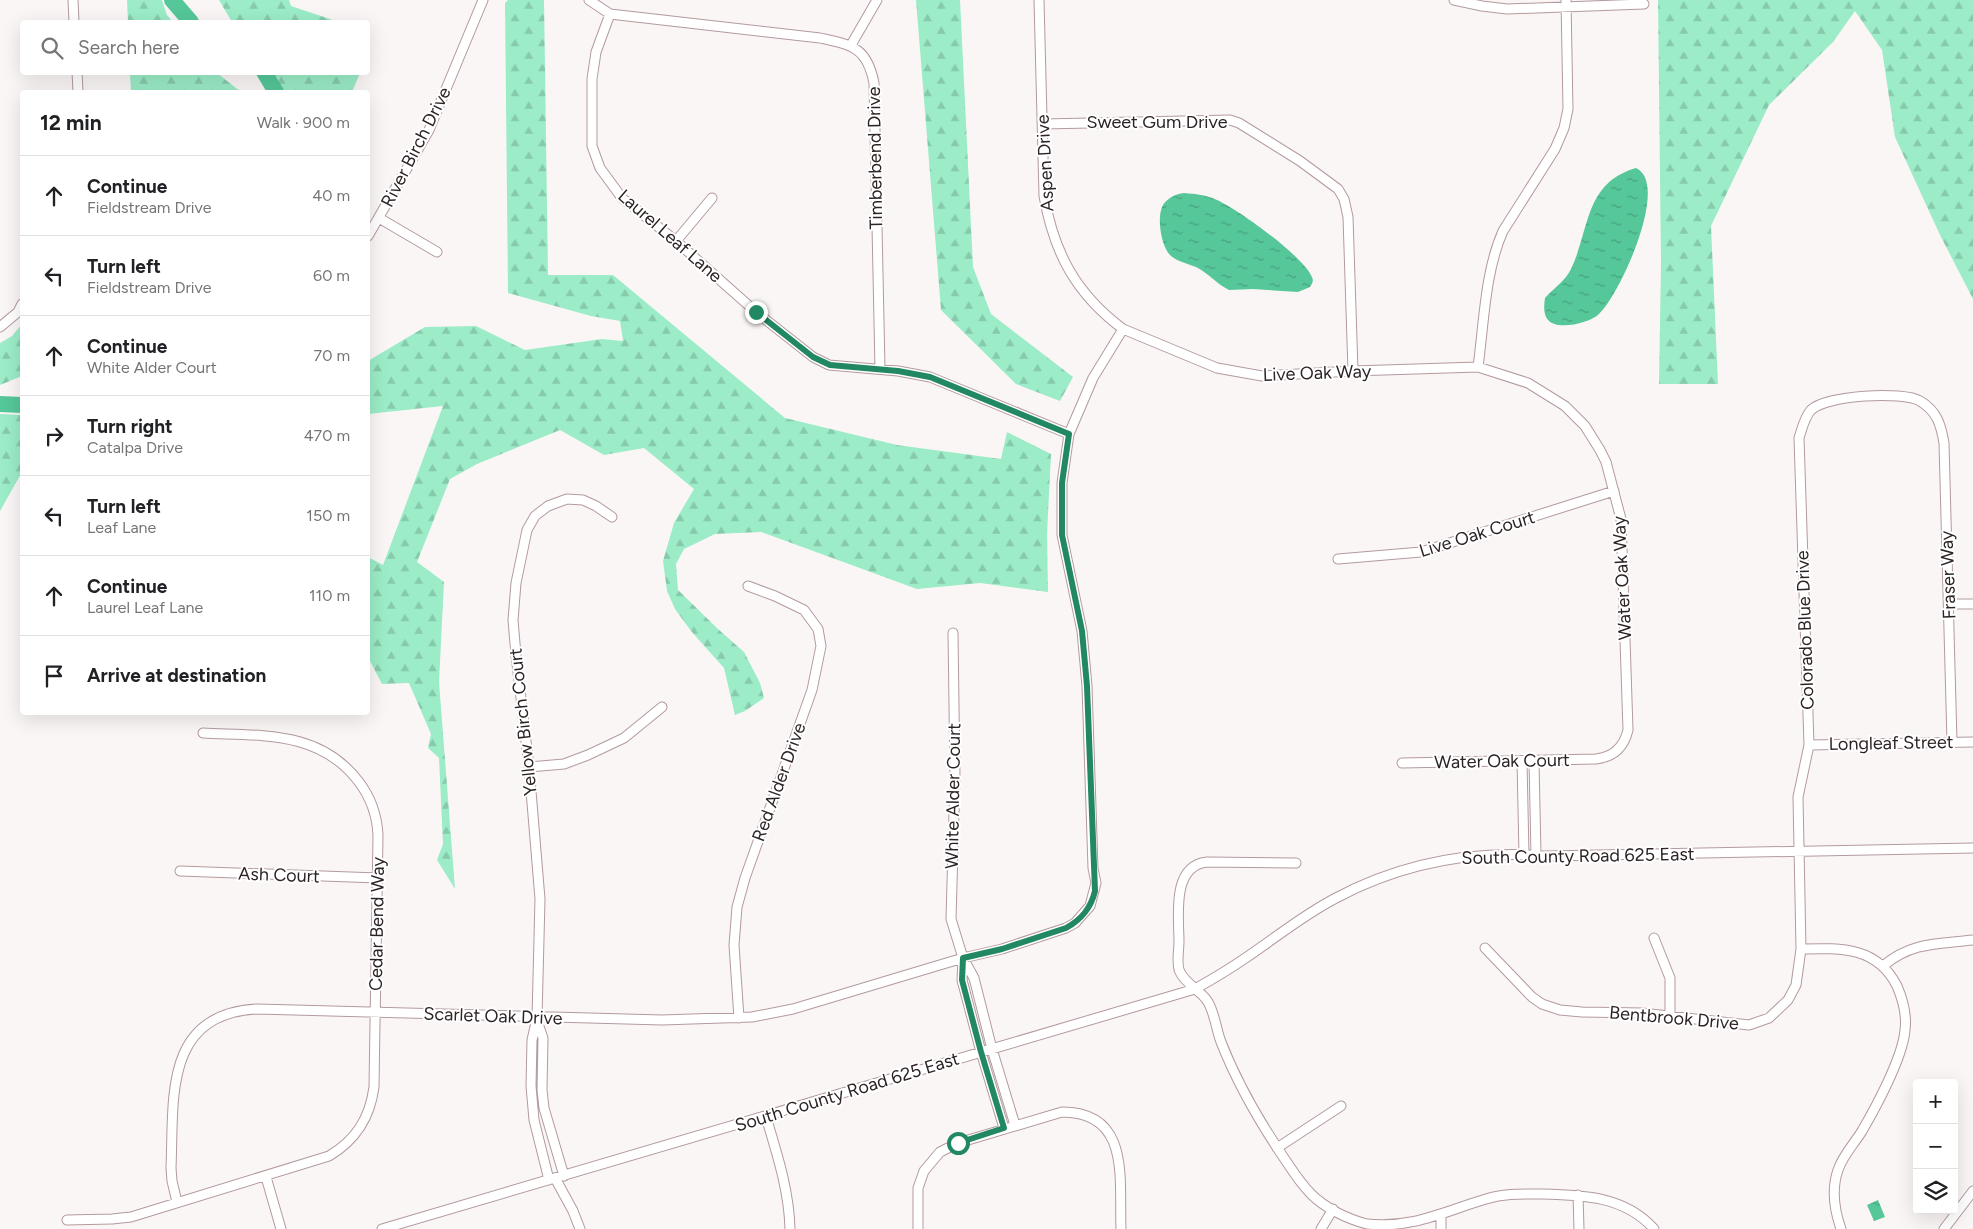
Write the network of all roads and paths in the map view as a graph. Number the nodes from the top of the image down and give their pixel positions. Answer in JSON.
{"nodes":[{"id":1,"x":74,"y":0,"type":"edge"},
{"id":2,"x":483,"y":0,"type":"edge"},
{"id":3,"x":589,"y":0,"type":"edge"},
{"id":4,"x":877,"y":0,"type":"edge"},
{"id":5,"x":1039,"y":0,"type":"edge"},
{"id":6,"x":1454,"y":0,"type":"edge"},
{"id":7,"x":1566,"y":3,"type":"edge"},
{"id":8,"x":1644,"y":4,"type":"dead end"},
{"id":9,"x":610,"y":14,"type":"junction"},
{"id":10,"x":74,"y":20,"type":"edge"},
{"id":11,"x":851,"y":45,"type":"junction"},
{"id":12,"x":77,"y":75,"type":"edge"},
{"id":13,"x":78,"y":90,"type":"edge"},
{"id":14,"x":1043,"y":124,"type":"junction"},
{"id":15,"x":712,"y":198,"type":"dead end"},
{"id":16,"x":379,"y":218,"type":"junction"},
{"id":17,"x":370,"y":233,"type":"edge"},
{"id":18,"x":676,"y":241,"type":"junction"},
{"id":19,"x":437,"y":252,"type":"dead end"},
{"id":20,"x":20,"y":308,"type":"edge"},
{"id":21,"x":0,"y":327,"type":"edge"},
{"id":22,"x":1123,"y":330,"type":"junction"},
{"id":23,"x":1478,"y":367,"type":"junction"},
{"id":24,"x":880,"y":369,"type":"junction"},
{"id":25,"x":1353,"y":371,"type":"junction"},
{"id":26,"x":1932,"y":410,"type":"joint"},
{"id":27,"x":1069,"y":434,"type":"junction"},
{"id":28,"x":1614,"y":491,"type":"junction"},
{"id":29,"x":612,"y":516,"type":"dead end"},
{"id":30,"x":1338,"y":559,"type":"dead end"},
{"id":31,"x":748,"y":586,"type":"dead end"},
{"id":32,"x":1949,"y":604,"type":"junction"},
{"id":33,"x":1973,"y":604,"type":"edge"},
{"id":34,"x":953,"y":633,"type":"dead end"},
{"id":35,"x":662,"y":707,"type":"dead end"},
{"id":36,"x":203,"y":733,"type":"dead end"},
{"id":37,"x":1952,"y":742,"type":"junction"},
{"id":38,"x":1973,"y":742,"type":"edge"},
{"id":39,"x":1809,"y":745,"type":"junction"},
{"id":40,"x":1602,"y":758,"type":"joint"},
{"id":41,"x":1522,"y":761,"type":"junction"},
{"id":42,"x":1534,"y":761,"type":"junction"},
{"id":43,"x":1402,"y":763,"type":"dead end"},
{"id":44,"x":529,"y":767,"type":"junction"},
{"id":45,"x":1973,"y":848,"type":"edge"},
{"id":46,"x":1799,"y":852,"type":"junction"},
{"id":47,"x":1524,"y":855,"type":"junction"},
{"id":48,"x":1536,"y":856,"type":"junction"},
{"id":49,"x":1296,"y":863,"type":"dead end"},
{"id":50,"x":180,"y":871,"type":"dead end"},
{"id":51,"x":378,"y":878,"type":"junction"},
{"id":52,"x":1654,"y":938,"type":"dead end"},
{"id":53,"x":1973,"y":940,"type":"edge"},
{"id":54,"x":1485,"y":948,"type":"dead end"},
{"id":55,"x":1801,"y":949,"type":"junction"},
{"id":56,"x":963,"y":958,"type":"junction"},
{"id":57,"x":1883,"y":966,"type":"junction"},
{"id":58,"x":1195,"y":989,"type":"junction"},
{"id":59,"x":376,"y":1012,"type":"junction"},
{"id":60,"x":1670,"y":1016,"type":"junction"},
{"id":61,"x":536,"y":1018,"type":"junction"},
{"id":62,"x":739,"y":1018,"type":"junction"},
{"id":63,"x":992,"y":1049,"type":"junction"},
{"id":64,"x":981,"y":1052,"type":"junction"},
{"id":65,"x":1341,"y":1106,"type":"dead end"},
{"id":66,"x":766,"y":1117,"type":"junction"},
{"id":67,"x":1015,"y":1125,"type":"junction"},
{"id":68,"x":1004,"y":1128,"type":"junction"},
{"id":69,"x":1278,"y":1148,"type":"junction"},
{"id":70,"x":266,"y":1177,"type":"junction"},
{"id":71,"x":556,"y":1178,"type":"junction"},
{"id":72,"x":1973,"y":1191,"type":"edge"},
{"id":73,"x":1578,"y":1195,"type":"junction"},
{"id":74,"x":177,"y":1202,"type":"junction"},
{"id":75,"x":1333,"y":1209,"type":"junction"},
{"id":76,"x":1440,"y":1217,"type":"junction"},
{"id":77,"x":67,"y":1220,"type":"dead end"},
{"id":78,"x":282,"y":1229,"type":"edge"},
{"id":79,"x":382,"y":1229,"type":"edge"},
{"id":80,"x":580,"y":1229,"type":"edge"},
{"id":81,"x":790,"y":1229,"type":"edge"},
{"id":82,"x":918,"y":1229,"type":"edge"},
{"id":83,"x":1120,"y":1229,"type":"edge"},
{"id":84,"x":1321,"y":1229,"type":"edge"},
{"id":85,"x":1441,"y":1229,"type":"edge"},
{"id":86,"x":1578,"y":1229,"type":"edge"},
{"id":87,"x":1654,"y":1229,"type":"edge"},
{"id":88,"x":1841,"y":1229,"type":"edge"},
{"id":89,"x":1944,"y":1229,"type":"edge"}],
"edges":[{"from":1,"to":10,"type":"street"},
{"from":2,"to":16,"type":"street","name":"River Birch Drive"},
{"from":3,"to":9,"type":"street"},
{"from":4,"to":11,"type":"street"},
{"from":5,"to":14,"type":"street","name":"Aspen Drive"},
{"from":6,"to":7,"type":"street"},
{"from":7,"to":8,"type":"street"},
{"from":7,"to":23,"type":"street"},
{"from":9,"to":11,"type":"street"},
{"from":9,"to":18,"type":"street","name":"Laurel Leaf Lane"},
{"from":11,"to":24,"type":"street","name":"Timberbend Drive"},
{"from":12,"to":13,"type":"street"},
{"from":14,"to":22,"type":"street","name":"Aspen Drive"},
{"from":14,"to":25,"type":"street","name":"Sweet Gum Drive"},
{"from":15,"to":18,"type":"street"},
{"from":16,"to":17,"type":"street","name":"River Birch Drive"},
{"from":16,"to":19,"type":"street"},
{"from":18,"to":24,"type":"street","name":"Laurel Leaf Lane"},
{"from":20,"to":21,"type":"street"},
{"from":22,"to":25,"type":"street","name":"Live Oak Way"},
{"from":22,"to":27,"type":"street","name":"Scarlet Oak Drive"},
{"from":23,"to":25,"type":"street","name":"Live Oak Way"},
{"from":23,"to":28,"type":"street","name":"Water Oak Way"},
{"from":24,"to":27,"type":"street","name":"Laurel Leaf Lane"},
{"from":26,"to":32,"type":"street","name":"Fraser Way"},
{"from":26,"to":39,"type":"street","name":"Colorado Blue Drive"},
{"from":27,"to":56,"type":"street","name":"Scarlet Oak Drive"},
{"from":28,"to":30,"type":"street","name":"Live Oak Court"},
{"from":28,"to":40,"type":"street","name":"Water Oak Way"},
{"from":29,"to":44,"type":"street","name":"Yellow Birch Court"},
{"from":31,"to":62,"type":"street","name":"Red Alder Drive"},
{"from":32,"to":33,"type":"street"},
{"from":32,"to":37,"type":"street","name":"Fraser Way"},
{"from":34,"to":56,"type":"street","name":"White Alder Court"},
{"from":35,"to":44,"type":"street"},
{"from":36,"to":51,"type":"street","name":"Cedar Bend Way"},
{"from":37,"to":38,"type":"street","name":"Longleaf Street"},
{"from":37,"to":39,"type":"street","name":"Longleaf Street"},
{"from":39,"to":46,"type":"street","name":"Colorado Blue Drive"},
{"from":40,"to":42,"type":"street","name":"Water Oak Court"},
{"from":41,"to":42,"type":"street","name":"Water Oak Court"},
{"from":41,"to":43,"type":"street","name":"Water Oak Court"},
{"from":41,"to":47,"type":"street"},
{"from":42,"to":48,"type":"street"},
{"from":44,"to":61,"type":"street","name":"Yellow Birch Court"},
{"from":45,"to":46,"type":"street","name":"South County Road 625 East"},
{"from":46,"to":48,"type":"street","name":"South County Road 625 East"},
{"from":46,"to":55,"type":"street","name":"Bentbrook Drive"},
{"from":47,"to":48,"type":"street","name":"South County Road 625 East"},
{"from":47,"to":58,"type":"street","name":"South County Road 625 East"},
{"from":49,"to":58,"type":"street"},
{"from":50,"to":51,"type":"street","name":"Ash Court"},
{"from":51,"to":59,"type":"street","name":"Cedar Bend Way"},
{"from":52,"to":60,"type":"street"},
{"from":53,"to":57,"type":"street"},
{"from":54,"to":60,"type":"street","name":"Bentbrook Drive"},
{"from":55,"to":57,"type":"street"},
{"from":55,"to":60,"type":"street","name":"Bentbrook Drive"},
{"from":56,"to":62,"type":"street","name":"Scarlet Oak Drive"},
{"from":56,"to":63,"type":"street","name":"White Alder Court"},
{"from":56,"to":64,"type":"street","name":"White Alder Court"},
{"from":57,"to":88,"type":"street"},
{"from":58,"to":63,"type":"street","name":"South County Road 625 East"},
{"from":58,"to":69,"type":"street"},
{"from":59,"to":61,"type":"street","name":"Scarlet Oak Drive"},
{"from":59,"to":70,"type":"street","name":"Cedar Bend Way"},
{"from":59,"to":74,"type":"street","name":"Scarlet Oak Drive"},
{"from":61,"to":62,"type":"street","name":"Scarlet Oak Drive"},
{"from":61,"to":71,"type":"street","name":"Yellow Birch Court"},
{"from":61,"to":71,"type":"street","name":"Yellow Birch Court"},
{"from":63,"to":64,"type":"street","name":"South County Road 625 East"},
{"from":63,"to":67,"type":"street","name":"White Alder Court"},
{"from":64,"to":66,"type":"street","name":"South County Road 625 East"},
{"from":64,"to":68,"type":"street","name":"White Alder Court"},
{"from":65,"to":69,"type":"street"},
{"from":66,"to":71,"type":"street","name":"South County Road 625 East"},
{"from":66,"to":81,"type":"street"},
{"from":67,"to":68,"type":"street"},
{"from":67,"to":83,"type":"street"},
{"from":68,"to":82,"type":"street"},
{"from":69,"to":75,"type":"street"},
{"from":70,"to":74,"type":"street","name":"Cedar Bend Way"},
{"from":70,"to":78,"type":"street"},
{"from":71,"to":79,"type":"street","name":"South County Road 625 East"},
{"from":71,"to":80,"type":"street"},
{"from":72,"to":89,"type":"street"},
{"from":73,"to":76,"type":"street"},
{"from":73,"to":86,"type":"street"},
{"from":73,"to":87,"type":"street"},
{"from":74,"to":77,"type":"street","name":"Cedar Bend Way"},
{"from":75,"to":76,"type":"street"},
{"from":75,"to":84,"type":"street"},
{"from":76,"to":85,"type":"street"}]}
